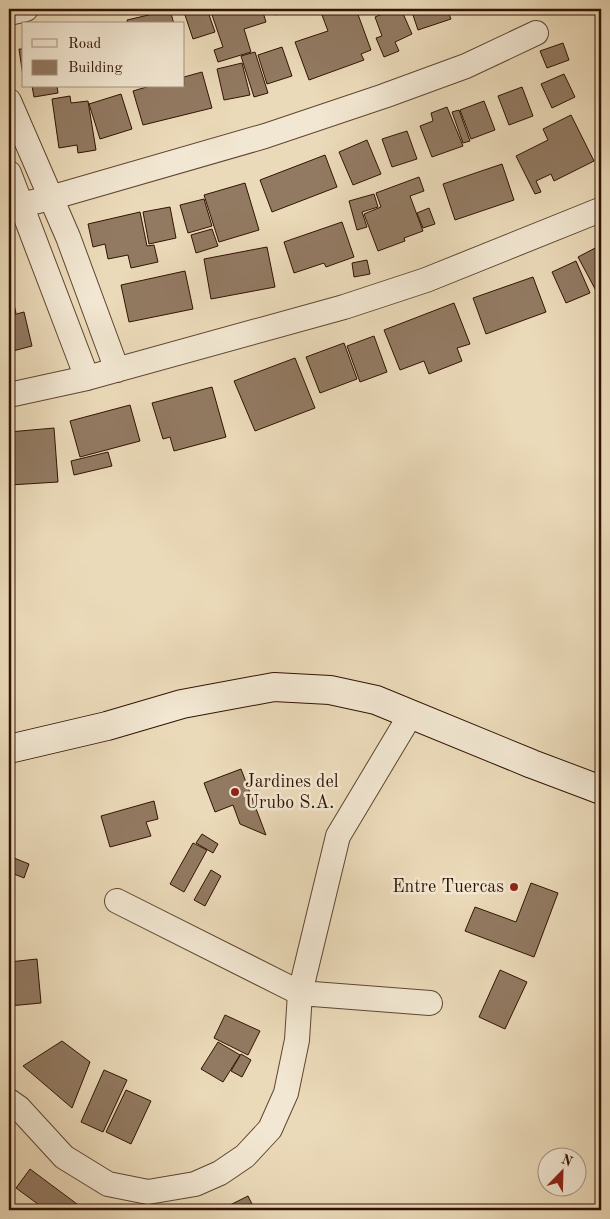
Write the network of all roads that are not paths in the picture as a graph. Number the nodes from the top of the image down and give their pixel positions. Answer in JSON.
{"nodes":[{"id":1,"x":26,"y":9,"type":"edge"},
{"id":2,"x":9,"y":13,"type":"edge"},
{"id":3,"x":536,"y":34,"type":"dead end"},
{"id":4,"x":9,"y":101,"type":"edge"},
{"id":5,"x":9,"y":173,"type":"edge"},
{"id":6,"x":50,"y":198,"type":"junction"},
{"id":7,"x":14,"y":206,"type":"edge"},
{"id":8,"x":600,"y":210,"type":"dead end"},
{"id":9,"x":117,"y":370,"type":"junction"},
{"id":10,"x":87,"y":378,"type":"junction"},
{"id":11,"x":9,"y":395,"type":"edge"},
{"id":12,"x":411,"y":714,"type":"junction"},
{"id":13,"x":9,"y":749,"type":"edge"},
{"id":14,"x":601,"y":790,"type":"edge"},
{"id":15,"x":117,"y":901,"type":"dead end"},
{"id":16,"x":300,"y":993,"type":"junction"},
{"id":17,"x":430,"y":1003,"type":"dead end"},
{"id":18,"x":9,"y":1101,"type":"edge"}],
"edges":[{"from":1,"to":2,"type":"street"},
{"from":3,"to":6,"type":"street"},
{"from":4,"to":6,"type":"street"},
{"from":5,"to":7,"type":"street"},
{"from":6,"to":7,"type":"street"},
{"from":6,"to":9,"type":"street"},
{"from":7,"to":10,"type":"street"},
{"from":8,"to":9,"type":"street"},
{"from":9,"to":10,"type":"street"},
{"from":10,"to":11,"type":"street"},
{"from":12,"to":13,"type":"main road"},
{"from":12,"to":14,"type":"main road"},
{"from":12,"to":16,"type":"street"},
{"from":15,"to":16,"type":"street"},
{"from":16,"to":17,"type":"street"},
{"from":16,"to":18,"type":"street"}]}
